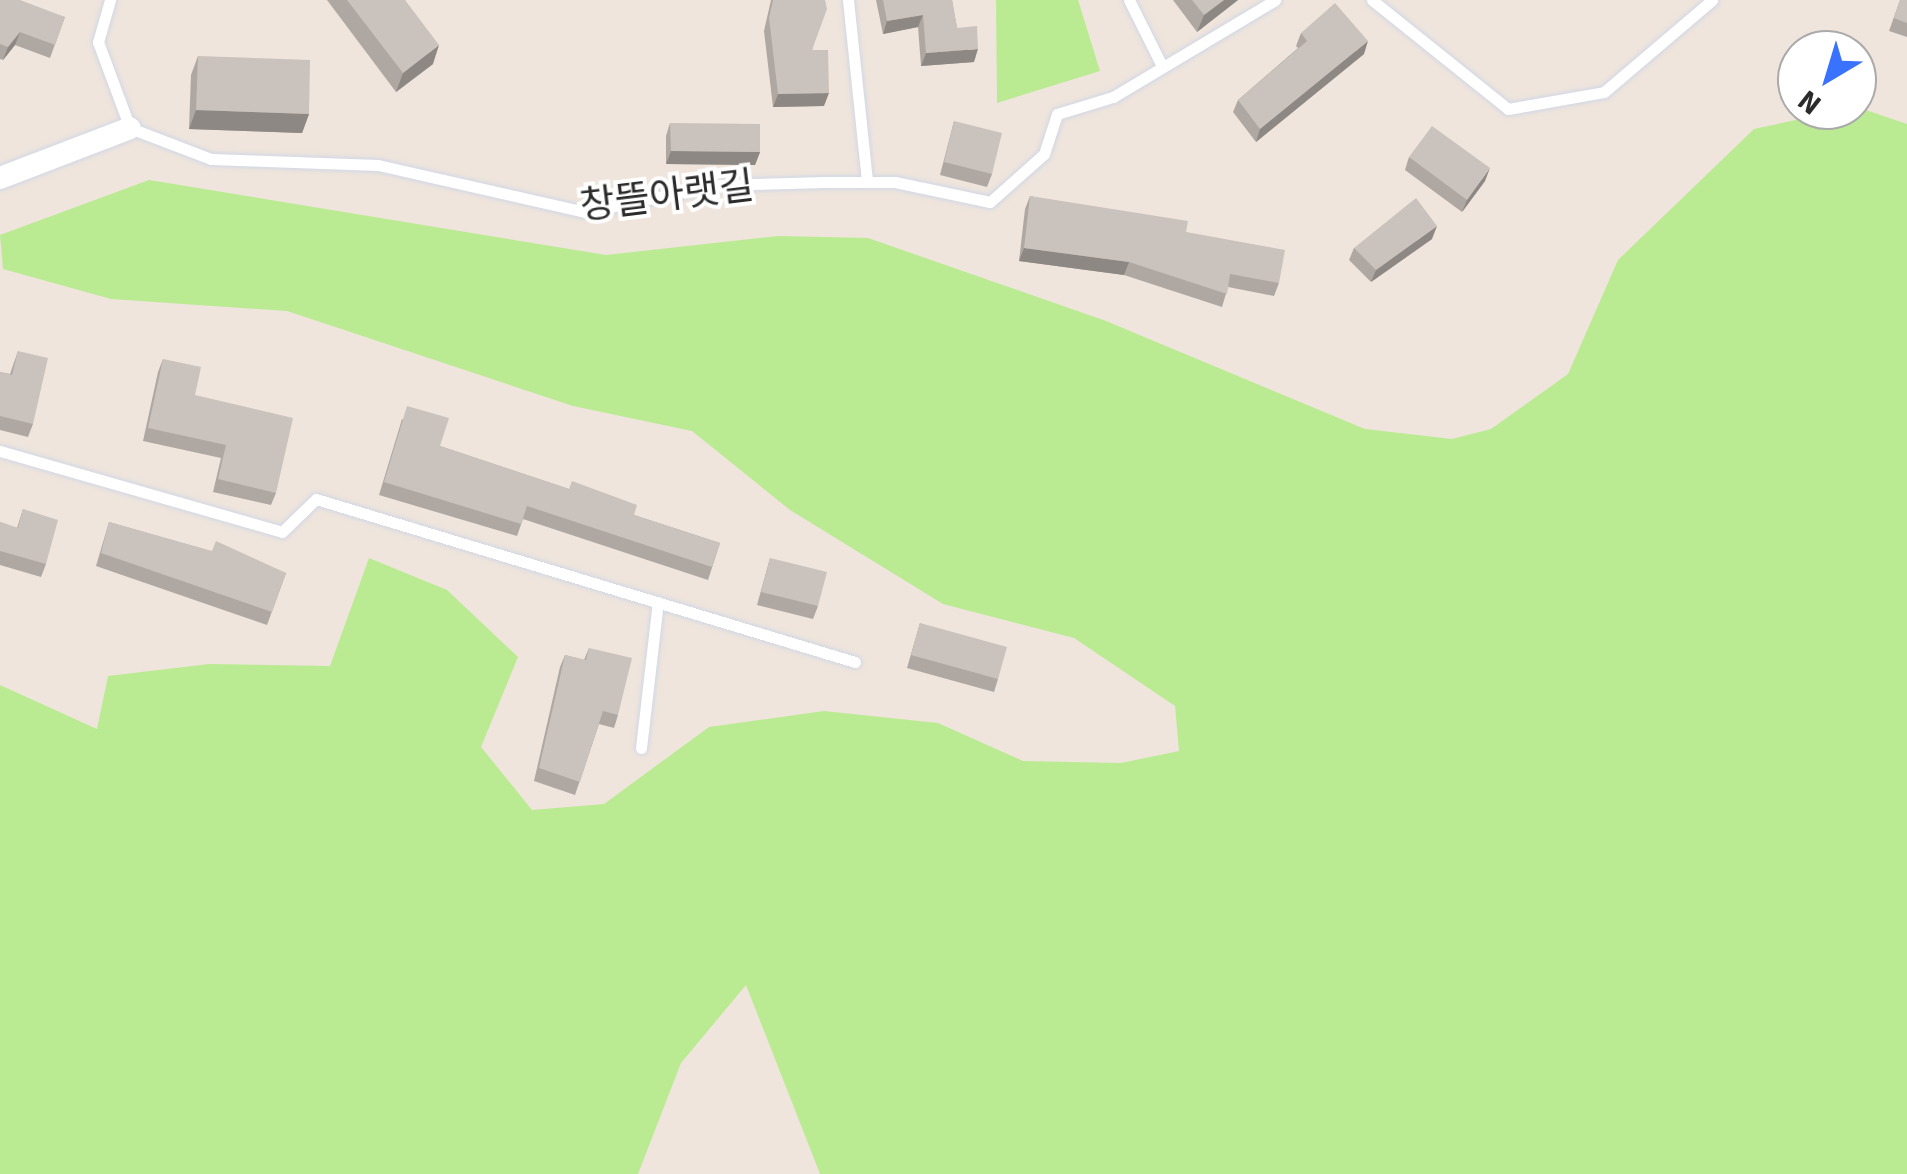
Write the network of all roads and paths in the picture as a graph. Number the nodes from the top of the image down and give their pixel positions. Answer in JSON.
{"nodes":[{"id":1,"x":110,"y":0,"type":"edge"},
{"id":2,"x":848,"y":0,"type":"edge"},
{"id":3,"x":1130,"y":0,"type":"edge"},
{"id":4,"x":1275,"y":0,"type":"edge"},
{"id":5,"x":1372,"y":0,"type":"edge"},
{"id":6,"x":1712,"y":0,"type":"edge"},
{"id":7,"x":1162,"y":66,"type":"junction"},
{"id":8,"x":130,"y":128,"type":"junction"},
{"id":9,"x":0,"y":178,"type":"edge"},
{"id":10,"x":866,"y":182,"type":"junction"},
{"id":11,"x":0,"y":451,"type":"edge"},
{"id":12,"x":658,"y":602,"type":"junction"},
{"id":13,"x":854,"y":662,"type":"dead end"},
{"id":14,"x":641,"y":748,"type":"dead end"}],
"edges":[{"from":1,"to":8,"type":"lane"},
{"from":2,"to":10,"type":"lane"},
{"from":3,"to":7,"type":"lane"},
{"from":4,"to":7,"type":"lane","name":"창뜰아랫길"},
{"from":5,"to":6,"type":"lane"},
{"from":7,"to":10,"type":"lane","name":"창뜰아랫길"},
{"from":8,"to":9,"type":"street"},
{"from":8,"to":10,"type":"lane","name":"창뜰아랫길"},
{"from":11,"to":12,"type":"lane"},
{"from":12,"to":13,"type":"lane"},
{"from":12,"to":14,"type":"lane"}]}
